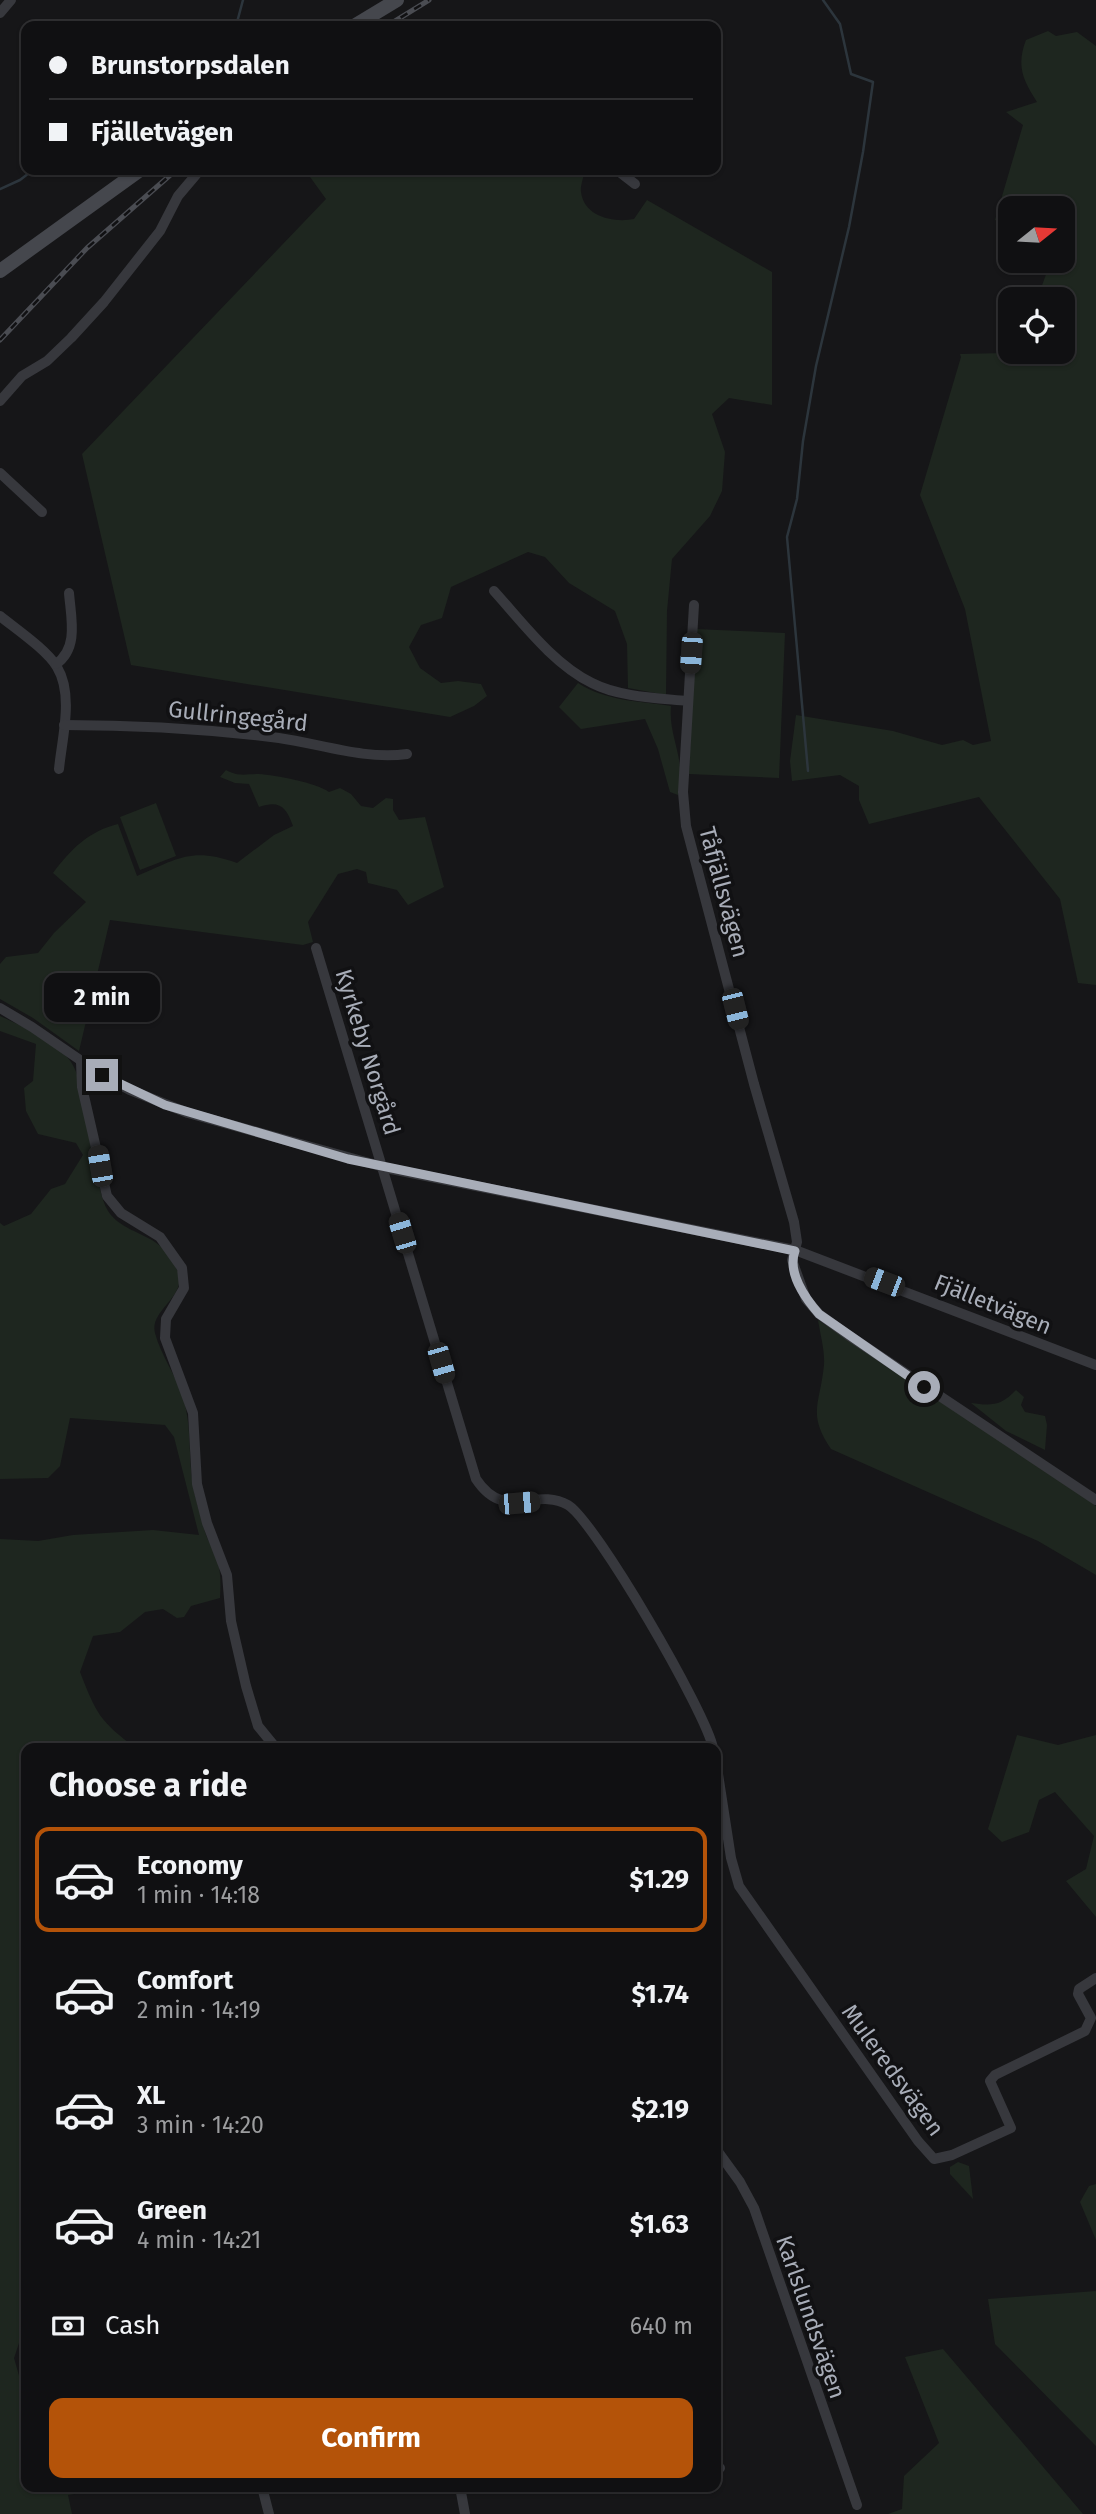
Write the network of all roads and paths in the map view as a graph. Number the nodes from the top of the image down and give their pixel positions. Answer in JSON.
{"nodes":[{"id":1,"x":10,"y":0,"type":"edge"},
{"id":2,"x":397,"y":0,"type":"edge"},
{"id":3,"x":0,"y":13,"type":"edge"},
{"id":4,"x":362,"y":21,"type":"edge"},
{"id":5,"x":133,"y":175,"type":"edge"},
{"id":6,"x":196,"y":175,"type":"edge"},
{"id":7,"x":623,"y":175,"type":"edge"},
{"id":8,"x":635,"y":184,"type":"dead end"},
{"id":9,"x":0,"y":271,"type":"edge"},
{"id":10,"x":0,"y":401,"type":"edge"},
{"id":11,"x":0,"y":473,"type":"edge"},
{"id":12,"x":42,"y":512,"type":"dead end"},
{"id":13,"x":494,"y":591,"type":"dead end"},
{"id":14,"x":69,"y":593,"type":"dead end"},
{"id":15,"x":694,"y":605,"type":"dead end"},
{"id":16,"x":0,"y":616,"type":"edge"},
{"id":17,"x":56,"y":664,"type":"junction"},
{"id":18,"x":687,"y":701,"type":"junction"},
{"id":19,"x":64,"y":725,"type":"junction"},
{"id":20,"x":407,"y":754,"type":"dead end"},
{"id":21,"x":59,"y":769,"type":"dead end"},
{"id":22,"x":316,"y":948,"type":"dead end"},
{"id":23,"x":0,"y":1008,"type":"edge"},
{"id":24,"x":81,"y":1062,"type":"junction"},
{"id":25,"x":382,"y":1167,"type":"junction"},
{"id":26,"x":795,"y":1251,"type":"junction"},
{"id":27,"x":1096,"y":1365,"type":"edge"},
{"id":28,"x":1096,"y":1500,"type":"edge"},
{"id":29,"x":272,"y":1743,"type":"edge"},
{"id":30,"x":711,"y":1743,"type":"edge"},
{"id":31,"x":721,"y":1793,"type":"edge"},
{"id":32,"x":1096,"y":1978,"type":"edge"},
{"id":33,"x":721,"y":2156,"type":"edge"},
{"id":34,"x":262,"y":2492,"type":"edge"},
{"id":35,"x":461,"y":2492,"type":"edge"},
{"id":36,"x":857,"y":2505,"type":"dead end"},
{"id":37,"x":269,"y":2514,"type":"edge"},
{"id":38,"x":465,"y":2514,"type":"edge"}],
"edges":[{"from":1,"to":3,"type":"street"},
{"from":2,"to":4,"type":"main road"},
{"from":5,"to":9,"type":"main road"},
{"from":6,"to":10,"type":"street"},
{"from":7,"to":8,"type":"street"},
{"from":11,"to":12,"type":"street"},
{"from":13,"to":18,"type":"street"},
{"from":14,"to":17,"type":"street"},
{"from":15,"to":18,"type":"street","name":"Tåfjällsvägen"},
{"from":16,"to":17,"type":"street"},
{"from":17,"to":19,"type":"street"},
{"from":18,"to":26,"type":"street","name":"Tåfjällsvägen"},
{"from":19,"to":20,"type":"street","name":"Gullringegård"},
{"from":19,"to":21,"type":"street"},
{"from":22,"to":25,"type":"street","name":"Kyrkeby Norgård"},
{"from":23,"to":24,"type":"street","name":"Fjälletvägen"},
{"from":24,"to":25,"type":"street","name":"Fjälletvägen"},
{"from":24,"to":29,"type":"street"},
{"from":25,"to":26,"type":"street","name":"Fjälletvägen"},
{"from":25,"to":30,"type":"street"},
{"from":26,"to":27,"type":"street","name":"Fjälletvägen"},
{"from":26,"to":28,"type":"street","name":"Tåfjällsvägen"},
{"from":31,"to":32,"type":"street","name":"Muleredsvägen"},
{"from":33,"to":36,"type":"street","name":"Karlslundsvägen"},
{"from":34,"to":37,"type":"street"},
{"from":35,"to":38,"type":"street"}]}
